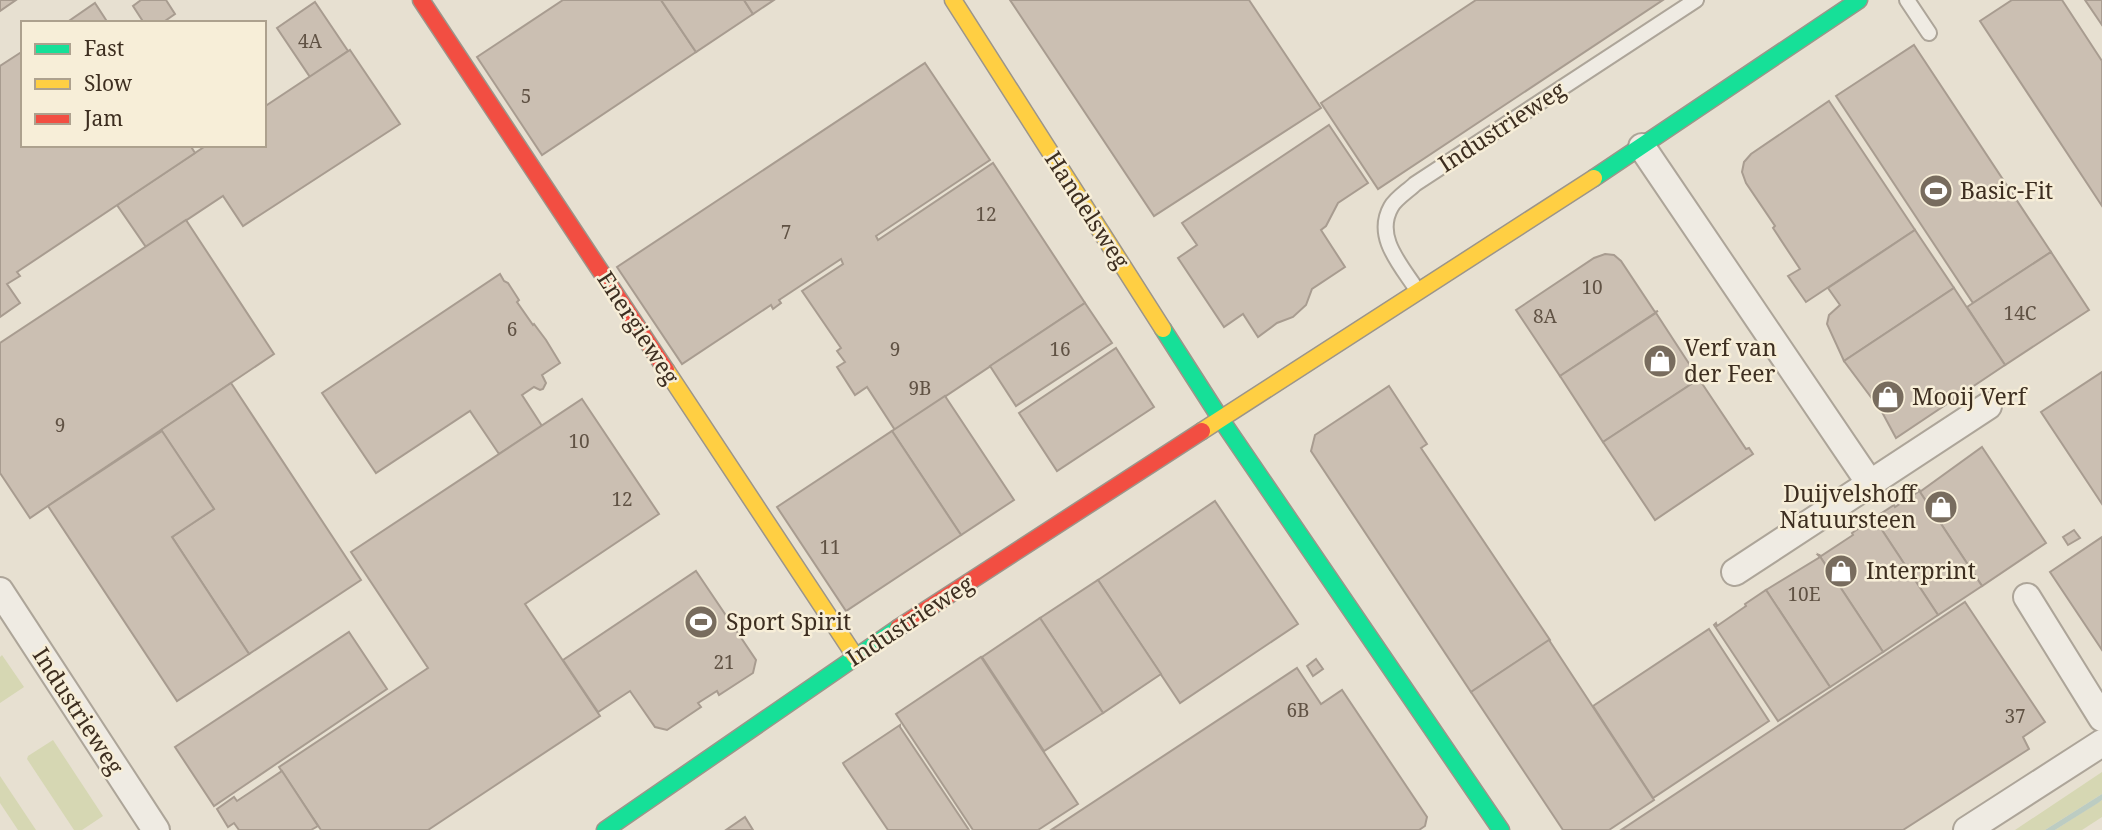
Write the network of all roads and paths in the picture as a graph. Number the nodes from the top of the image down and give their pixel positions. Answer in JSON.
{"nodes":[{"id":1,"x":421,"y":0,"type":"edge"},
{"id":2,"x":953,"y":0,"type":"edge"},
{"id":3,"x":1696,"y":0,"type":"edge"},
{"id":4,"x":1859,"y":0,"type":"edge"},
{"id":5,"x":1908,"y":0,"type":"edge"},
{"id":6,"x":1929,"y":33,"type":"dead end"},
{"id":7,"x":1642,"y":147,"type":"junction"},
{"id":8,"x":1418,"y":291,"type":"junction"},
{"id":9,"x":1988,"y":406,"type":"dead end"},
{"id":10,"x":1222,"y":421,"type":"junction"},
{"id":11,"x":1869,"y":482,"type":"junction"},
{"id":12,"x":1735,"y":572,"type":"dead end"},
{"id":13,"x":0,"y":591,"type":"edge"},
{"id":14,"x":2027,"y":597,"type":"dead end"},
{"id":15,"x":855,"y":656,"type":"junction"},
{"id":16,"x":2102,"y":718,"type":"edge"},
{"id":17,"x":2102,"y":743,"type":"edge"},
{"id":18,"x":156,"y":830,"type":"edge"},
{"id":19,"x":606,"y":830,"type":"edge"},
{"id":20,"x":1501,"y":830,"type":"edge"},
{"id":21,"x":1967,"y":830,"type":"edge"}],
"edges":[{"from":1,"to":15,"type":"street","name":"Energieweg"},
{"from":2,"to":10,"type":"street","name":"Handelsweg"},
{"from":3,"to":8,"type":"lane","name":"Industrieweg"},
{"from":4,"to":7,"type":"street","name":"Industrieweg"},
{"from":5,"to":6,"type":"lane"},
{"from":7,"to":8,"type":"street","name":"Industrieweg"},
{"from":7,"to":11,"type":"street"},
{"from":8,"to":10,"type":"street","name":"Industrieweg"},
{"from":9,"to":11,"type":"street"},
{"from":10,"to":15,"type":"street","name":"Industrieweg"},
{"from":10,"to":20,"type":"street"},
{"from":11,"to":12,"type":"street"},
{"from":13,"to":18,"type":"street","name":"Industrieweg"},
{"from":14,"to":16,"type":"street"},
{"from":15,"to":19,"type":"street","name":"Industrieweg"},
{"from":17,"to":21,"type":"street"}]}
